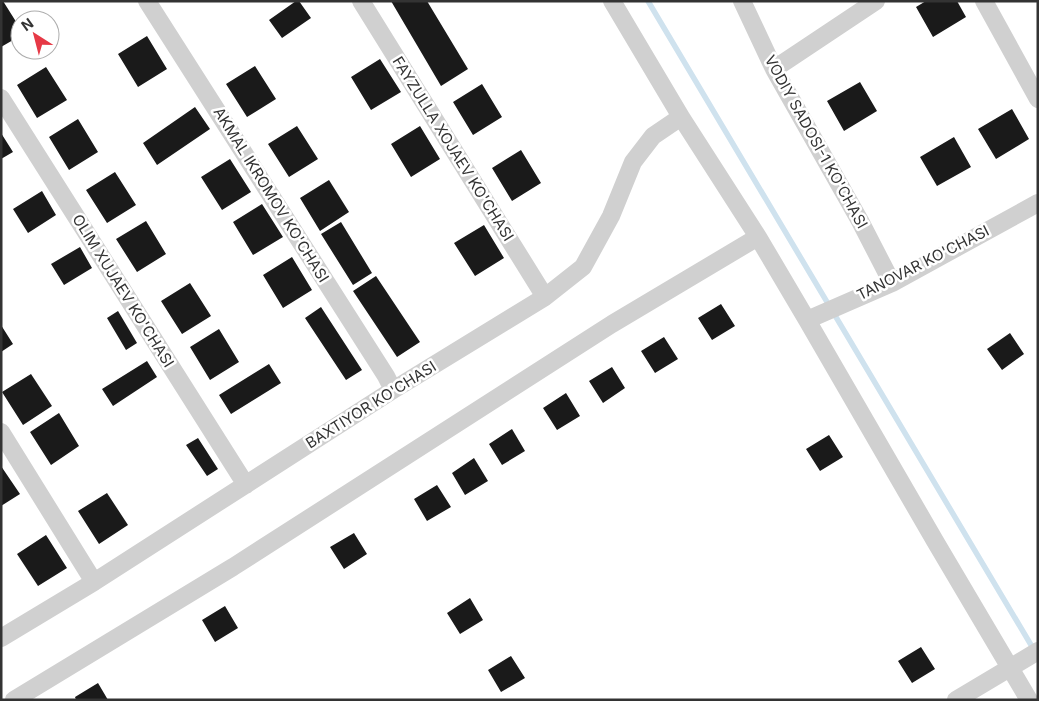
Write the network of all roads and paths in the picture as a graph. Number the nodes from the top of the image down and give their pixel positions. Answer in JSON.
{"nodes":[{"id":1,"x":147,"y":1,"type":"edge"},
{"id":2,"x":361,"y":1,"type":"edge"},
{"id":3,"x":612,"y":1,"type":"edge"},
{"id":4,"x":742,"y":1,"type":"edge"},
{"id":5,"x":876,"y":1,"type":"edge"},
{"id":6,"x":984,"y":1,"type":"edge"},
{"id":7,"x":774,"y":68,"type":"junction"},
{"id":8,"x":1,"y":98,"type":"edge"},
{"id":9,"x":1038,"y":99,"type":"edge"},
{"id":10,"x":681,"y":117,"type":"junction"},
{"id":11,"x":1038,"y":203,"type":"edge"},
{"id":12,"x":758,"y":237,"type":"junction"},
{"id":13,"x":892,"y":283,"type":"junction"},
{"id":14,"x":545,"y":297,"type":"junction"},
{"id":15,"x":807,"y":320,"type":"junction"},
{"id":16,"x":393,"y":390,"type":"junction"},
{"id":17,"x":1,"y":432,"type":"edge"},
{"id":18,"x":246,"y":485,"type":"junction"},
{"id":19,"x":94,"y":582,"type":"junction"},
{"id":20,"x":1,"y":638,"type":"edge"},
{"id":21,"x":1038,"y":651,"type":"edge"},
{"id":22,"x":1010,"y":669,"type":"junction"},
{"id":23,"x":14,"y":700,"type":"edge"},
{"id":24,"x":956,"y":700,"type":"edge"},
{"id":25,"x":1029,"y":700,"type":"edge"}],
"edges":[{"from":1,"to":16,"type":"street","name":"AKMAL IKROMOV KO'CHASI"},
{"from":2,"to":14,"type":"street","name":"FAYZULLA XOJAEV KO'CHASI"},
{"from":3,"to":10,"type":"street"},
{"from":4,"to":7,"type":"street","name":"VODIY SADOSI-1 KO'CHASI"},
{"from":5,"to":7,"type":"street"},
{"from":6,"to":9,"type":"street"},
{"from":7,"to":13,"type":"street","name":"VODIY SADOSI-1 KO'CHASI"},
{"from":8,"to":18,"type":"street","name":"OLIM XUJAEV KO'CHASI"},
{"from":10,"to":12,"type":"street"},
{"from":10,"to":14,"type":"street","name":"BAXTIYOR KO'CHASI"},
{"from":11,"to":13,"type":"street","name":"TANOVAR KO'CHASI"},
{"from":12,"to":15,"type":"street"},
{"from":12,"to":23,"type":"street"},
{"from":13,"to":15,"type":"street","name":"TANOVAR KO'CHASI"},
{"from":14,"to":16,"type":"street","name":"BAXTIYOR KO'CHASI"},
{"from":15,"to":22,"type":"street"},
{"from":16,"to":18,"type":"street","name":"BAXTIYOR KO'CHASI"},
{"from":17,"to":19,"type":"street"},
{"from":18,"to":19,"type":"street","name":"BAXTIYOR KO'CHASI"},
{"from":19,"to":20,"type":"street","name":"BAXTIYOR KO'CHASI"},
{"from":21,"to":22,"type":"street"},
{"from":22,"to":24,"type":"street"},
{"from":22,"to":25,"type":"street"}]}
